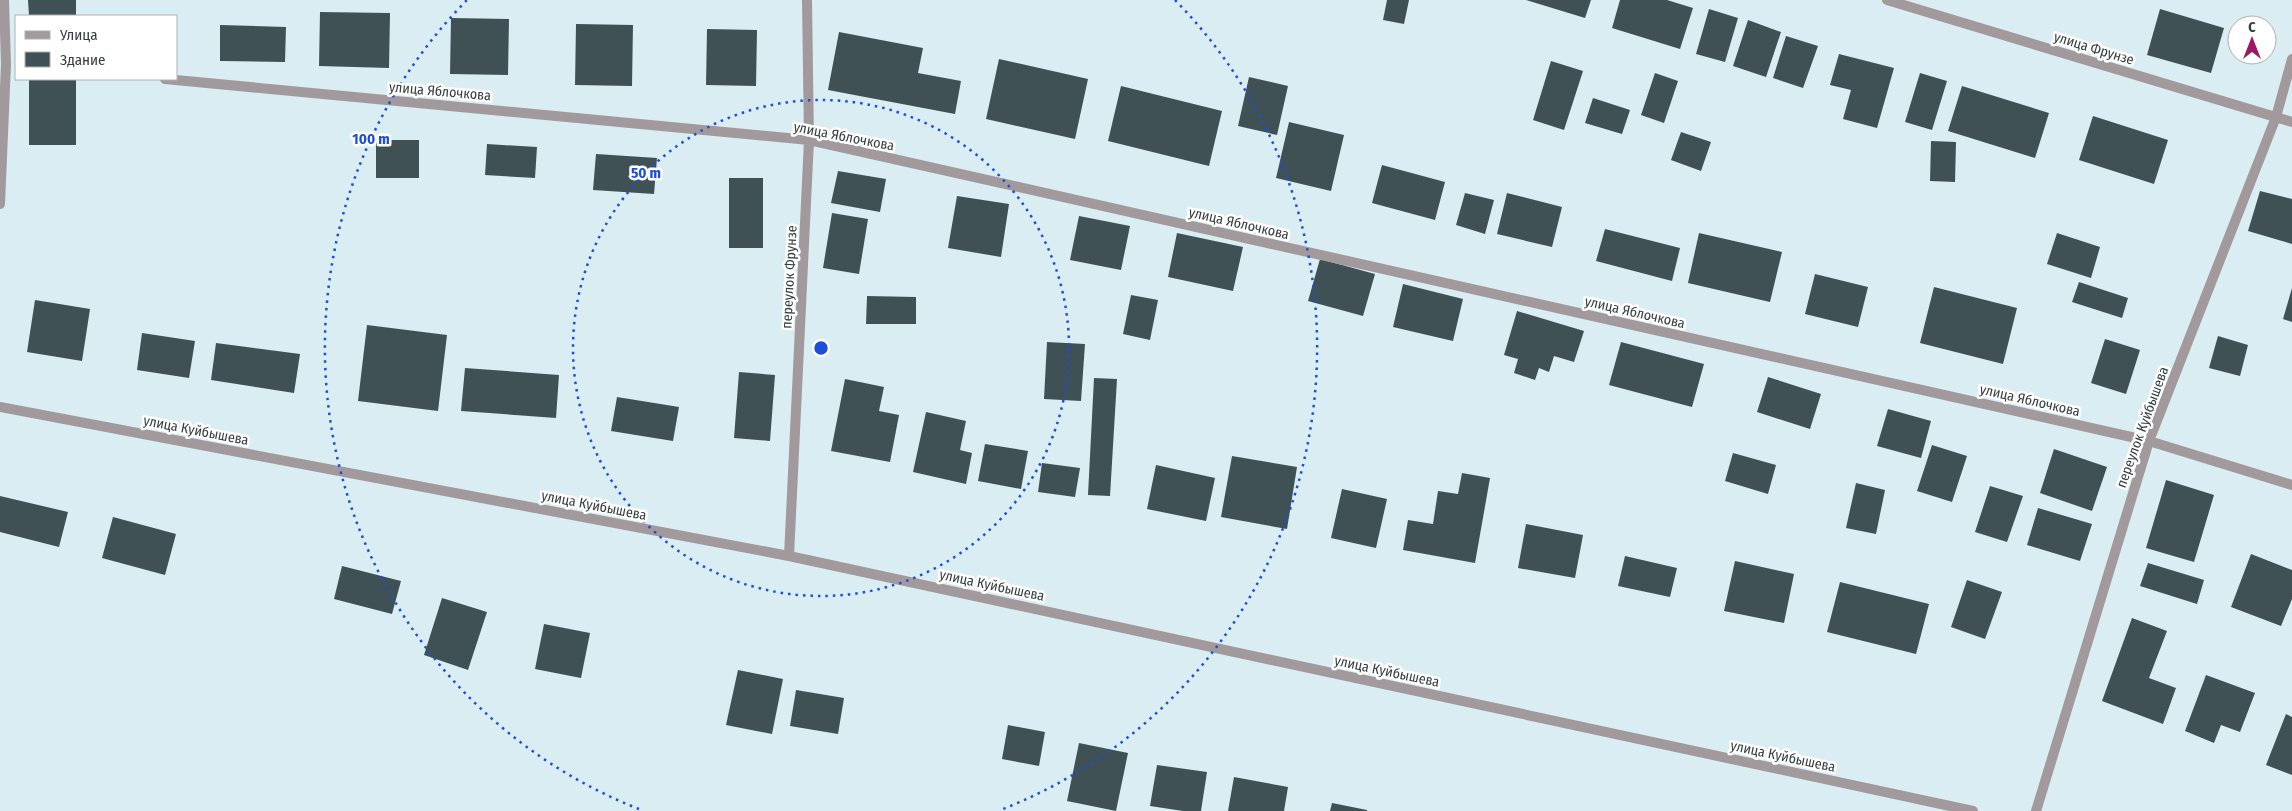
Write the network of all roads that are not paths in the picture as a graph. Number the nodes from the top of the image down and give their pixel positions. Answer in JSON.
{"nodes":[{"id":1,"x":4,"y":0,"type":"edge"},
{"id":2,"x":807,"y":0,"type":"edge"},
{"id":3,"x":1887,"y":0,"type":"edge"},
{"id":4,"x":2292,"y":59,"type":"edge"},
{"id":5,"x":8,"y":64,"type":"edge"},
{"id":6,"x":176,"y":80,"type":"edge"},
{"id":7,"x":2276,"y":117,"type":"junction"},
{"id":8,"x":2292,"y":122,"type":"edge"},
{"id":9,"x":809,"y":140,"type":"junction"},
{"id":10,"x":0,"y":204,"type":"edge"},
{"id":11,"x":0,"y":408,"type":"edge"},
{"id":12,"x":2149,"y":441,"type":"junction"},
{"id":13,"x":2292,"y":485,"type":"edge"},
{"id":14,"x":789,"y":556,"type":"junction"},
{"id":15,"x":1973,"y":811,"type":"edge"},
{"id":16,"x":2036,"y":811,"type":"edge"}],
"edges":[{"from":1,"to":5,"type":"street"},
{"from":2,"to":9,"type":"street","name":"переулок Фрунзе"},
{"from":3,"to":7,"type":"street","name":"улица Фрунзе"},
{"from":4,"to":7,"type":"street","name":"переулок Куйбышева"},
{"from":5,"to":10,"type":"street"},
{"from":6,"to":9,"type":"street","name":"улица Яблочкова"},
{"from":7,"to":8,"type":"street","name":"улица Фрунзе"},
{"from":7,"to":12,"type":"street","name":"переулок Куйбышева"},
{"from":9,"to":12,"type":"street","name":"улица Яблочкова"},
{"from":9,"to":14,"type":"street","name":"переулок Фрунзе"},
{"from":11,"to":14,"type":"street","name":"улица Куйбышева"},
{"from":12,"to":13,"type":"street","name":"улица Яблочкова"},
{"from":12,"to":16,"type":"street","name":"переулок Куйбышева"},
{"from":14,"to":15,"type":"street","name":"улица Куйбышева"}]}
